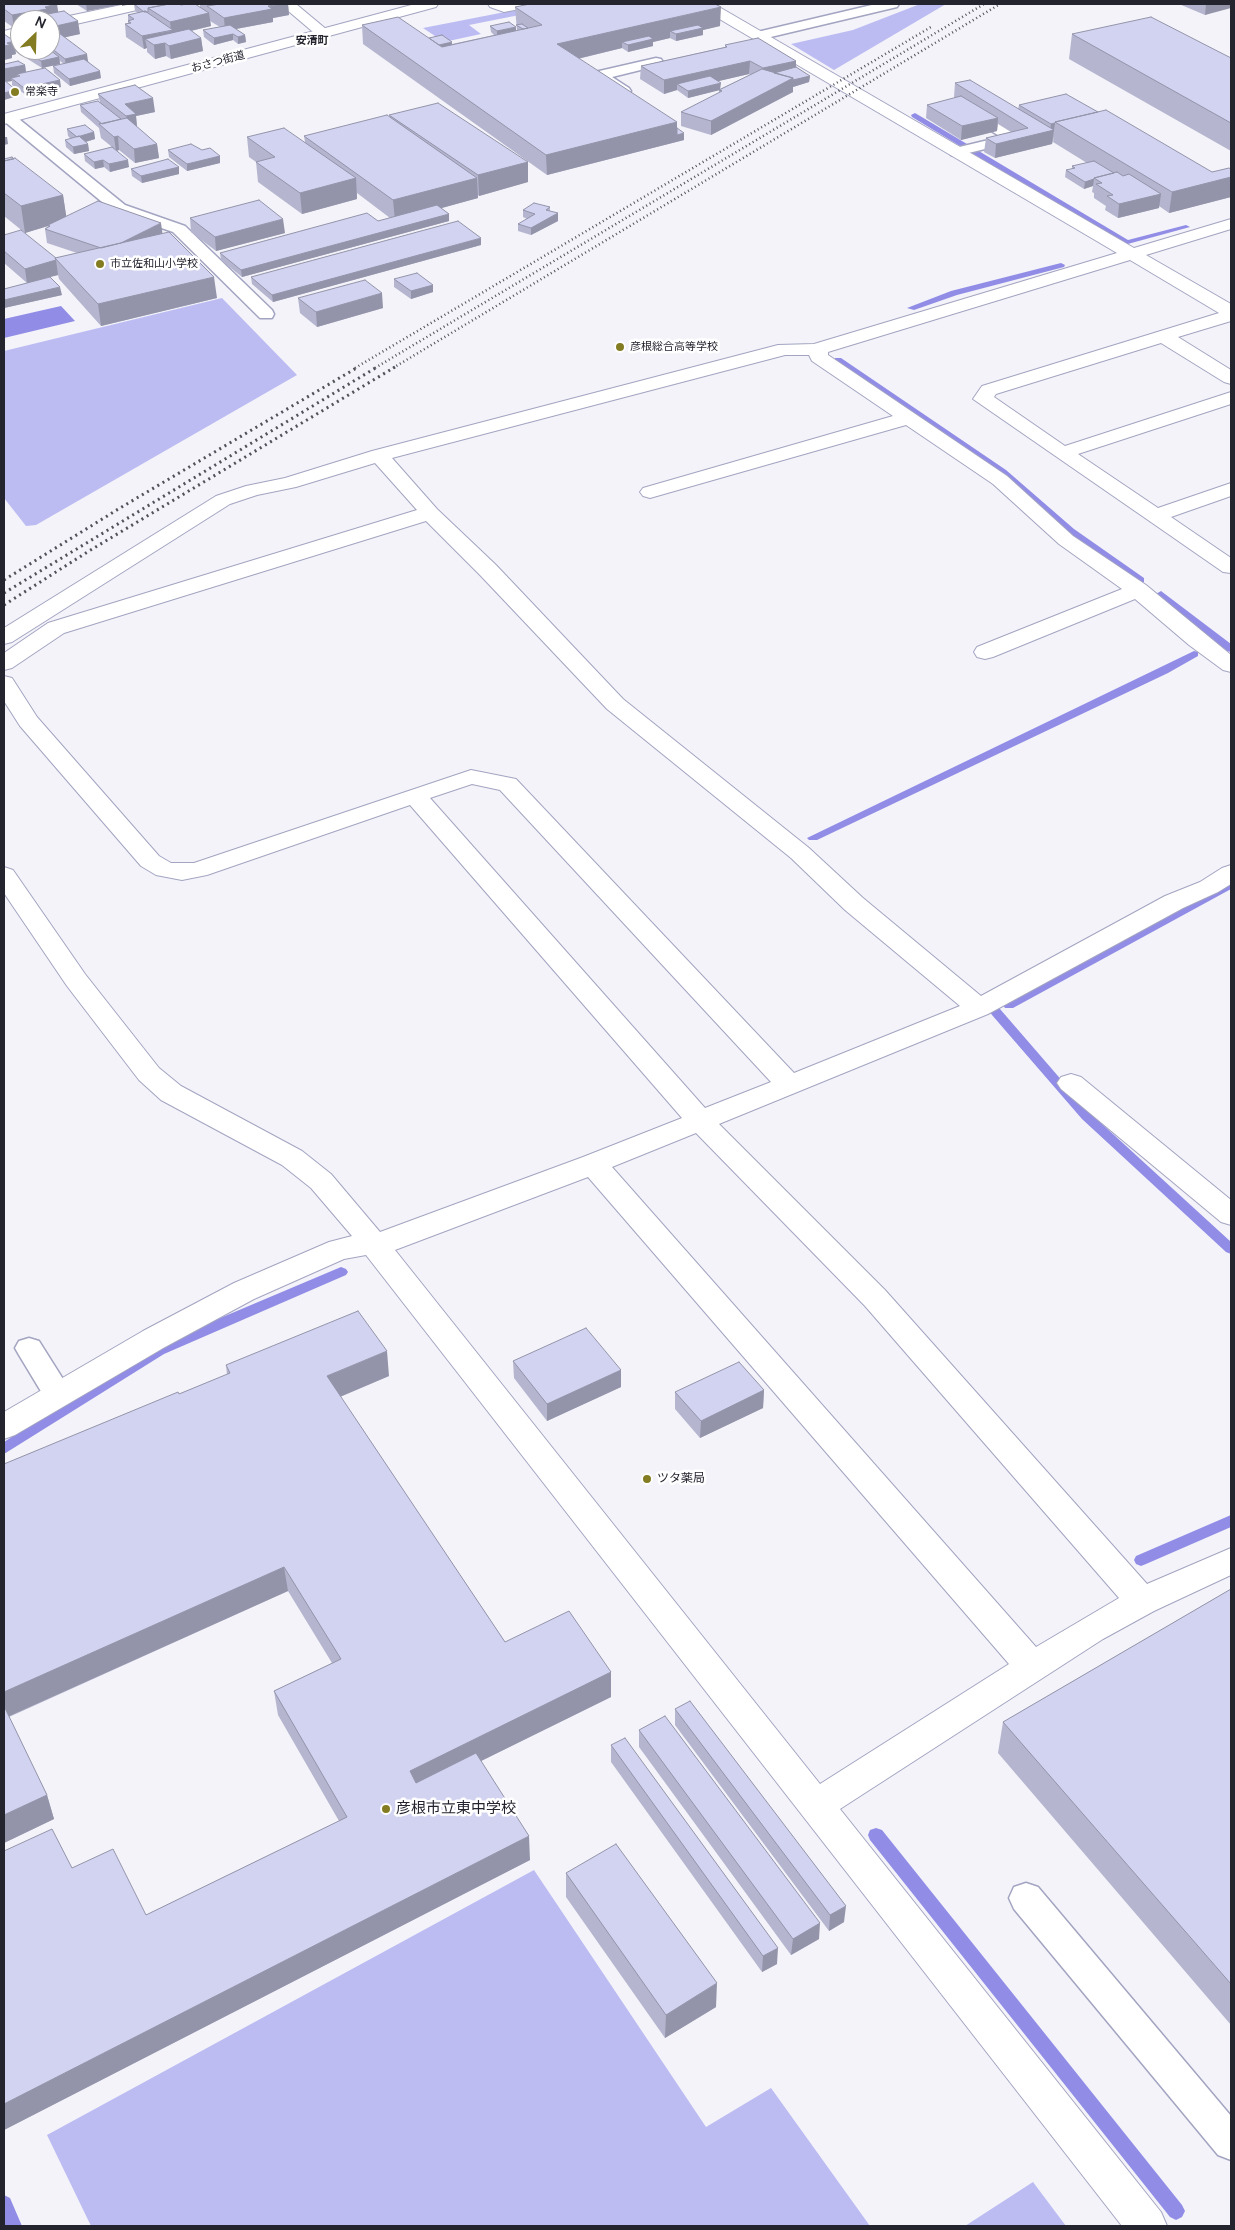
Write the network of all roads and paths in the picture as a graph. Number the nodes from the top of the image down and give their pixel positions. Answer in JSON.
{"nodes":[{"id":1,"x":144,"y":4,"type":"edge"},
{"id":2,"x":287,"y":4,"type":"edge"},
{"id":3,"x":431,"y":4,"type":"edge"},
{"id":4,"x":495,"y":4,"type":"edge"},
{"id":5,"x":525,"y":4,"type":"edge"},
{"id":6,"x":704,"y":4,"type":"edge"},
{"id":7,"x":830,"y":4,"type":"edge"},
{"id":8,"x":892,"y":4,"type":"edge"},
{"id":9,"x":849,"y":14,"type":"junction"},
{"id":10,"x":60,"y":23,"type":"edge"},
{"id":11,"x":324,"y":34,"type":"junction"},
{"id":12,"x":760,"y":37,"type":"junction"},
{"id":13,"x":740,"y":42,"type":"edge"},
{"id":14,"x":656,"y":62,"type":"edge"},
{"id":15,"x":624,"y":90,"type":"edge"},
{"id":16,"x":954,"y":102,"type":"edge"},
{"id":17,"x":6,"y":118,"type":"edge"},
{"id":18,"x":966,"y":150,"type":"junction"},
{"id":19,"x":1231,"y":224,"type":"edge"},
{"id":20,"x":1128,"y":254,"type":"junction"},
{"id":21,"x":1231,"y":313,"type":"edge"},
{"id":22,"x":266,"y":314,"type":"dead end"},
{"id":23,"x":1164,"y":337,"type":"junction"},
{"id":24,"x":818,"y":350,"type":"junction"},
{"id":25,"x":1231,"y":378,"type":"edge"},
{"id":26,"x":1231,"y":398,"type":"edge"},
{"id":27,"x":909,"y":418,"type":"junction"},
{"id":28,"x":1062,"y":453,"type":"junction"},
{"id":29,"x":379,"y":455,"type":"junction"},
{"id":30,"x":1231,"y":489,"type":"edge"},
{"id":31,"x":650,"y":492,"type":"dead end"},
{"id":32,"x":430,"y":513,"type":"junction"},
{"id":33,"x":1155,"y":516,"type":"junction"},
{"id":34,"x":1226,"y":558,"type":"edge"},
{"id":35,"x":1138,"y":590,"type":"junction"},
{"id":36,"x":4,"y":637,"type":"edge"},
{"id":37,"x":985,"y":652,"type":"dead end"},
{"id":38,"x":4,"y":663,"type":"edge"},
{"id":39,"x":1231,"y":665,"type":"edge"},
{"id":40,"x":4,"y":683,"type":"edge"},
{"id":41,"x":415,"y":795,"type":"junction"},
{"id":42,"x":1231,"y":874,"type":"edge"},
{"id":43,"x":4,"y":875,"type":"edge"},
{"id":44,"x":979,"y":1008,"type":"junction"},
{"id":45,"x":1071,"y":1083,"type":"dead end"},
{"id":46,"x":789,"y":1084,"type":"junction"},
{"id":47,"x":701,"y":1122,"type":"junction"},
{"id":48,"x":593,"y":1164,"type":"junction"},
{"id":49,"x":1231,"y":1215,"type":"edge"},
{"id":50,"x":373,"y":1243,"type":"junction"},
{"id":51,"x":29,"y":1348,"type":"dead end"},
{"id":52,"x":58,"y":1395,"type":"junction"},
{"id":53,"x":4,"y":1426,"type":"edge"},
{"id":54,"x":1231,"y":1561,"type":"edge"},
{"id":55,"x":1142,"y":1601,"type":"junction"},
{"id":56,"x":1032,"y":1666,"type":"junction"},
{"id":57,"x":816,"y":1805,"type":"junction"},
{"id":58,"x":1026,"y":1898,"type":"dead end"},
{"id":59,"x":1231,"y":2143,"type":"edge"},
{"id":60,"x":1147,"y":2226,"type":"edge"}],
"edges":[{"from":1,"to":10,"type":"street"},
{"from":2,"to":11,"type":"street"},
{"from":3,"to":11,"type":"street","name":"おさつ街道"},
{"from":4,"to":5,"type":"street"},
{"from":6,"to":12,"type":"street"},
{"from":7,"to":9,"type":"lane"},
{"from":8,"to":9,"type":"lane"},
{"from":9,"to":12,"type":"lane"},
{"from":11,"to":17,"type":"street","name":"おさつ街道"},
{"from":12,"to":13,"type":"lane"},
{"from":12,"to":18,"type":"street"},
{"from":14,"to":15,"type":"lane"},
{"from":16,"to":18,"type":"lane"},
{"from":17,"to":22,"type":"lane"},
{"from":18,"to":20,"type":"street"},
{"from":19,"to":20,"type":"street"},
{"from":20,"to":21,"type":"street"},
{"from":20,"to":24,"type":"street"},
{"from":21,"to":23,"type":"street"},
{"from":23,"to":25,"type":"street"},
{"from":23,"to":28,"type":"street"},
{"from":24,"to":27,"type":"street"},
{"from":24,"to":29,"type":"street"},
{"from":26,"to":28,"type":"street"},
{"from":27,"to":31,"type":"street"},
{"from":27,"to":35,"type":"street"},
{"from":28,"to":33,"type":"street"},
{"from":29,"to":32,"type":"street"},
{"from":29,"to":36,"type":"street"},
{"from":30,"to":33,"type":"street"},
{"from":32,"to":38,"type":"street"},
{"from":32,"to":44,"type":"street"},
{"from":33,"to":34,"type":"street"},
{"from":35,"to":37,"type":"street"},
{"from":35,"to":39,"type":"street"},
{"from":40,"to":41,"type":"street"},
{"from":41,"to":46,"type":"street"},
{"from":41,"to":47,"type":"street"},
{"from":42,"to":44,"type":"street"},
{"from":43,"to":50,"type":"street"},
{"from":44,"to":46,"type":"street"},
{"from":45,"to":49,"type":"street"},
{"from":46,"to":47,"type":"street"},
{"from":47,"to":48,"type":"street"},
{"from":47,"to":55,"type":"street"},
{"from":48,"to":50,"type":"street"},
{"from":48,"to":56,"type":"street"},
{"from":50,"to":52,"type":"street"},
{"from":50,"to":57,"type":"street"},
{"from":51,"to":52,"type":"lane"},
{"from":52,"to":53,"type":"street"},
{"from":54,"to":55,"type":"street"},
{"from":55,"to":56,"type":"street"},
{"from":56,"to":57,"type":"street"},
{"from":57,"to":60,"type":"street"},
{"from":58,"to":59,"type":"lane"}]}
